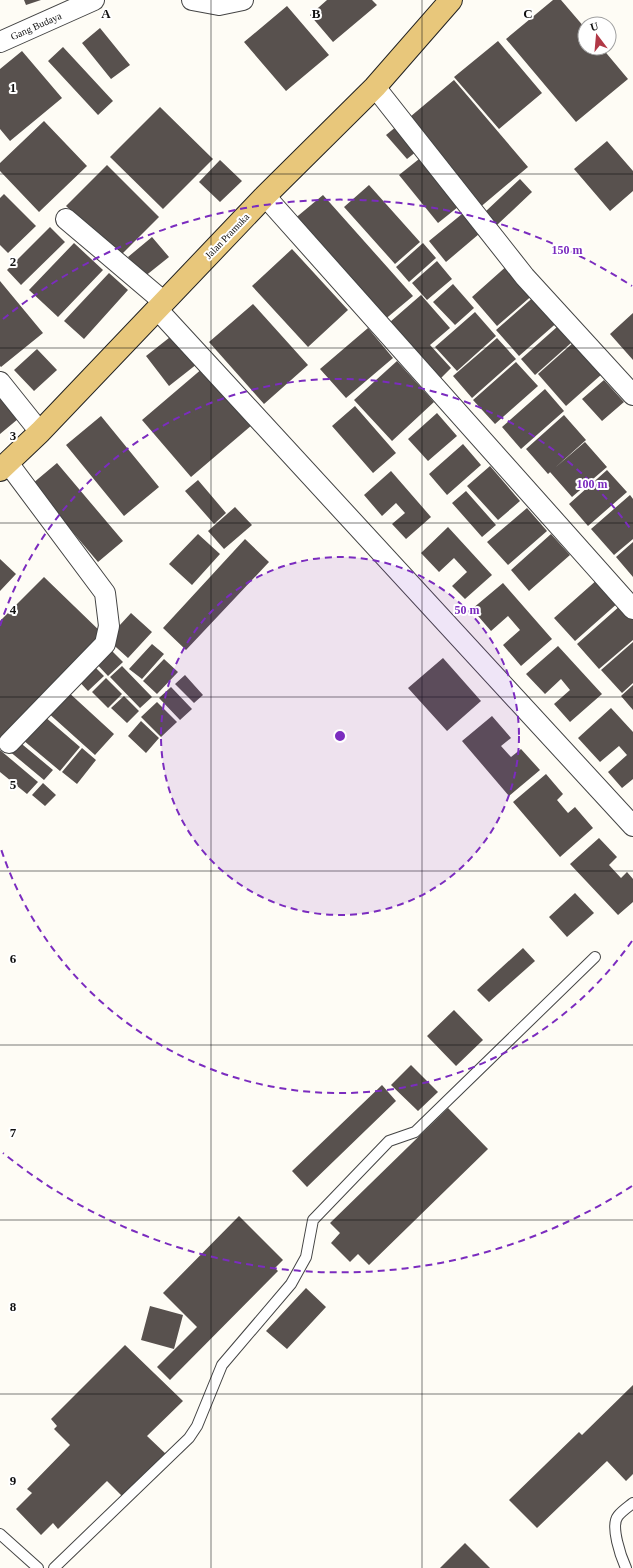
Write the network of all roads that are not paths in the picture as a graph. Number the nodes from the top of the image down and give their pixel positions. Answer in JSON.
{"nodes":[{"id":1,"x":94,"y":0,"type":"edge"},
{"id":2,"x":192,"y":0,"type":"edge"},
{"id":3,"x":240,"y":0,"type":"edge"},
{"id":4,"x":451,"y":0,"type":"edge"},
{"id":5,"x":0,"y":42,"type":"edge"},
{"id":6,"x":375,"y":87,"type":"junction"},
{"id":7,"x":266,"y":196,"type":"junction"},
{"id":8,"x":66,"y":219,"type":"dead end"},
{"id":9,"x":160,"y":306,"type":"junction"},
{"id":10,"x":0,"y":382,"type":"edge"},
{"id":11,"x":633,"y":395,"type":"edge"},
{"id":12,"x":40,"y":432,"type":"junction"},
{"id":13,"x":4,"y":466,"type":"edge"},
{"id":14,"x":633,"y":609,"type":"edge"},
{"id":15,"x":9,"y":743,"type":"dead end"},
{"id":16,"x":633,"y":826,"type":"edge"},
{"id":17,"x":595,"y":957,"type":"dead end"},
{"id":18,"x":633,"y":1503,"type":"edge"},
{"id":19,"x":0,"y":1534,"type":"edge"},
{"id":20,"x":38,"y":1568,"type":"edge"},
{"id":21,"x":54,"y":1568,"type":"edge"},
{"id":22,"x":626,"y":1568,"type":"edge"}],
"edges":[{"from":1,"to":5,"type":"street","name":"Gang Budaya"},
{"from":2,"to":3,"type":"street"},
{"from":4,"to":6,"type":"main road","name":"Jalan Pramuka"},
{"from":6,"to":7,"type":"main road","name":"Jalan Pramuka"},
{"from":6,"to":11,"type":"street"},
{"from":7,"to":9,"type":"main road","name":"Jalan Pramuka"},
{"from":7,"to":14,"type":"street"},
{"from":8,"to":9,"type":"street"},
{"from":9,"to":12,"type":"main road","name":"Jalan Pramuka"},
{"from":9,"to":16,"type":"street"},
{"from":10,"to":12,"type":"street"},
{"from":12,"to":13,"type":"main road","name":"Jalan Pramuka"},
{"from":13,"to":15,"type":"street"},
{"from":17,"to":21,"type":"lane"},
{"from":18,"to":22,"type":"lane"},
{"from":19,"to":20,"type":"lane"}]}
